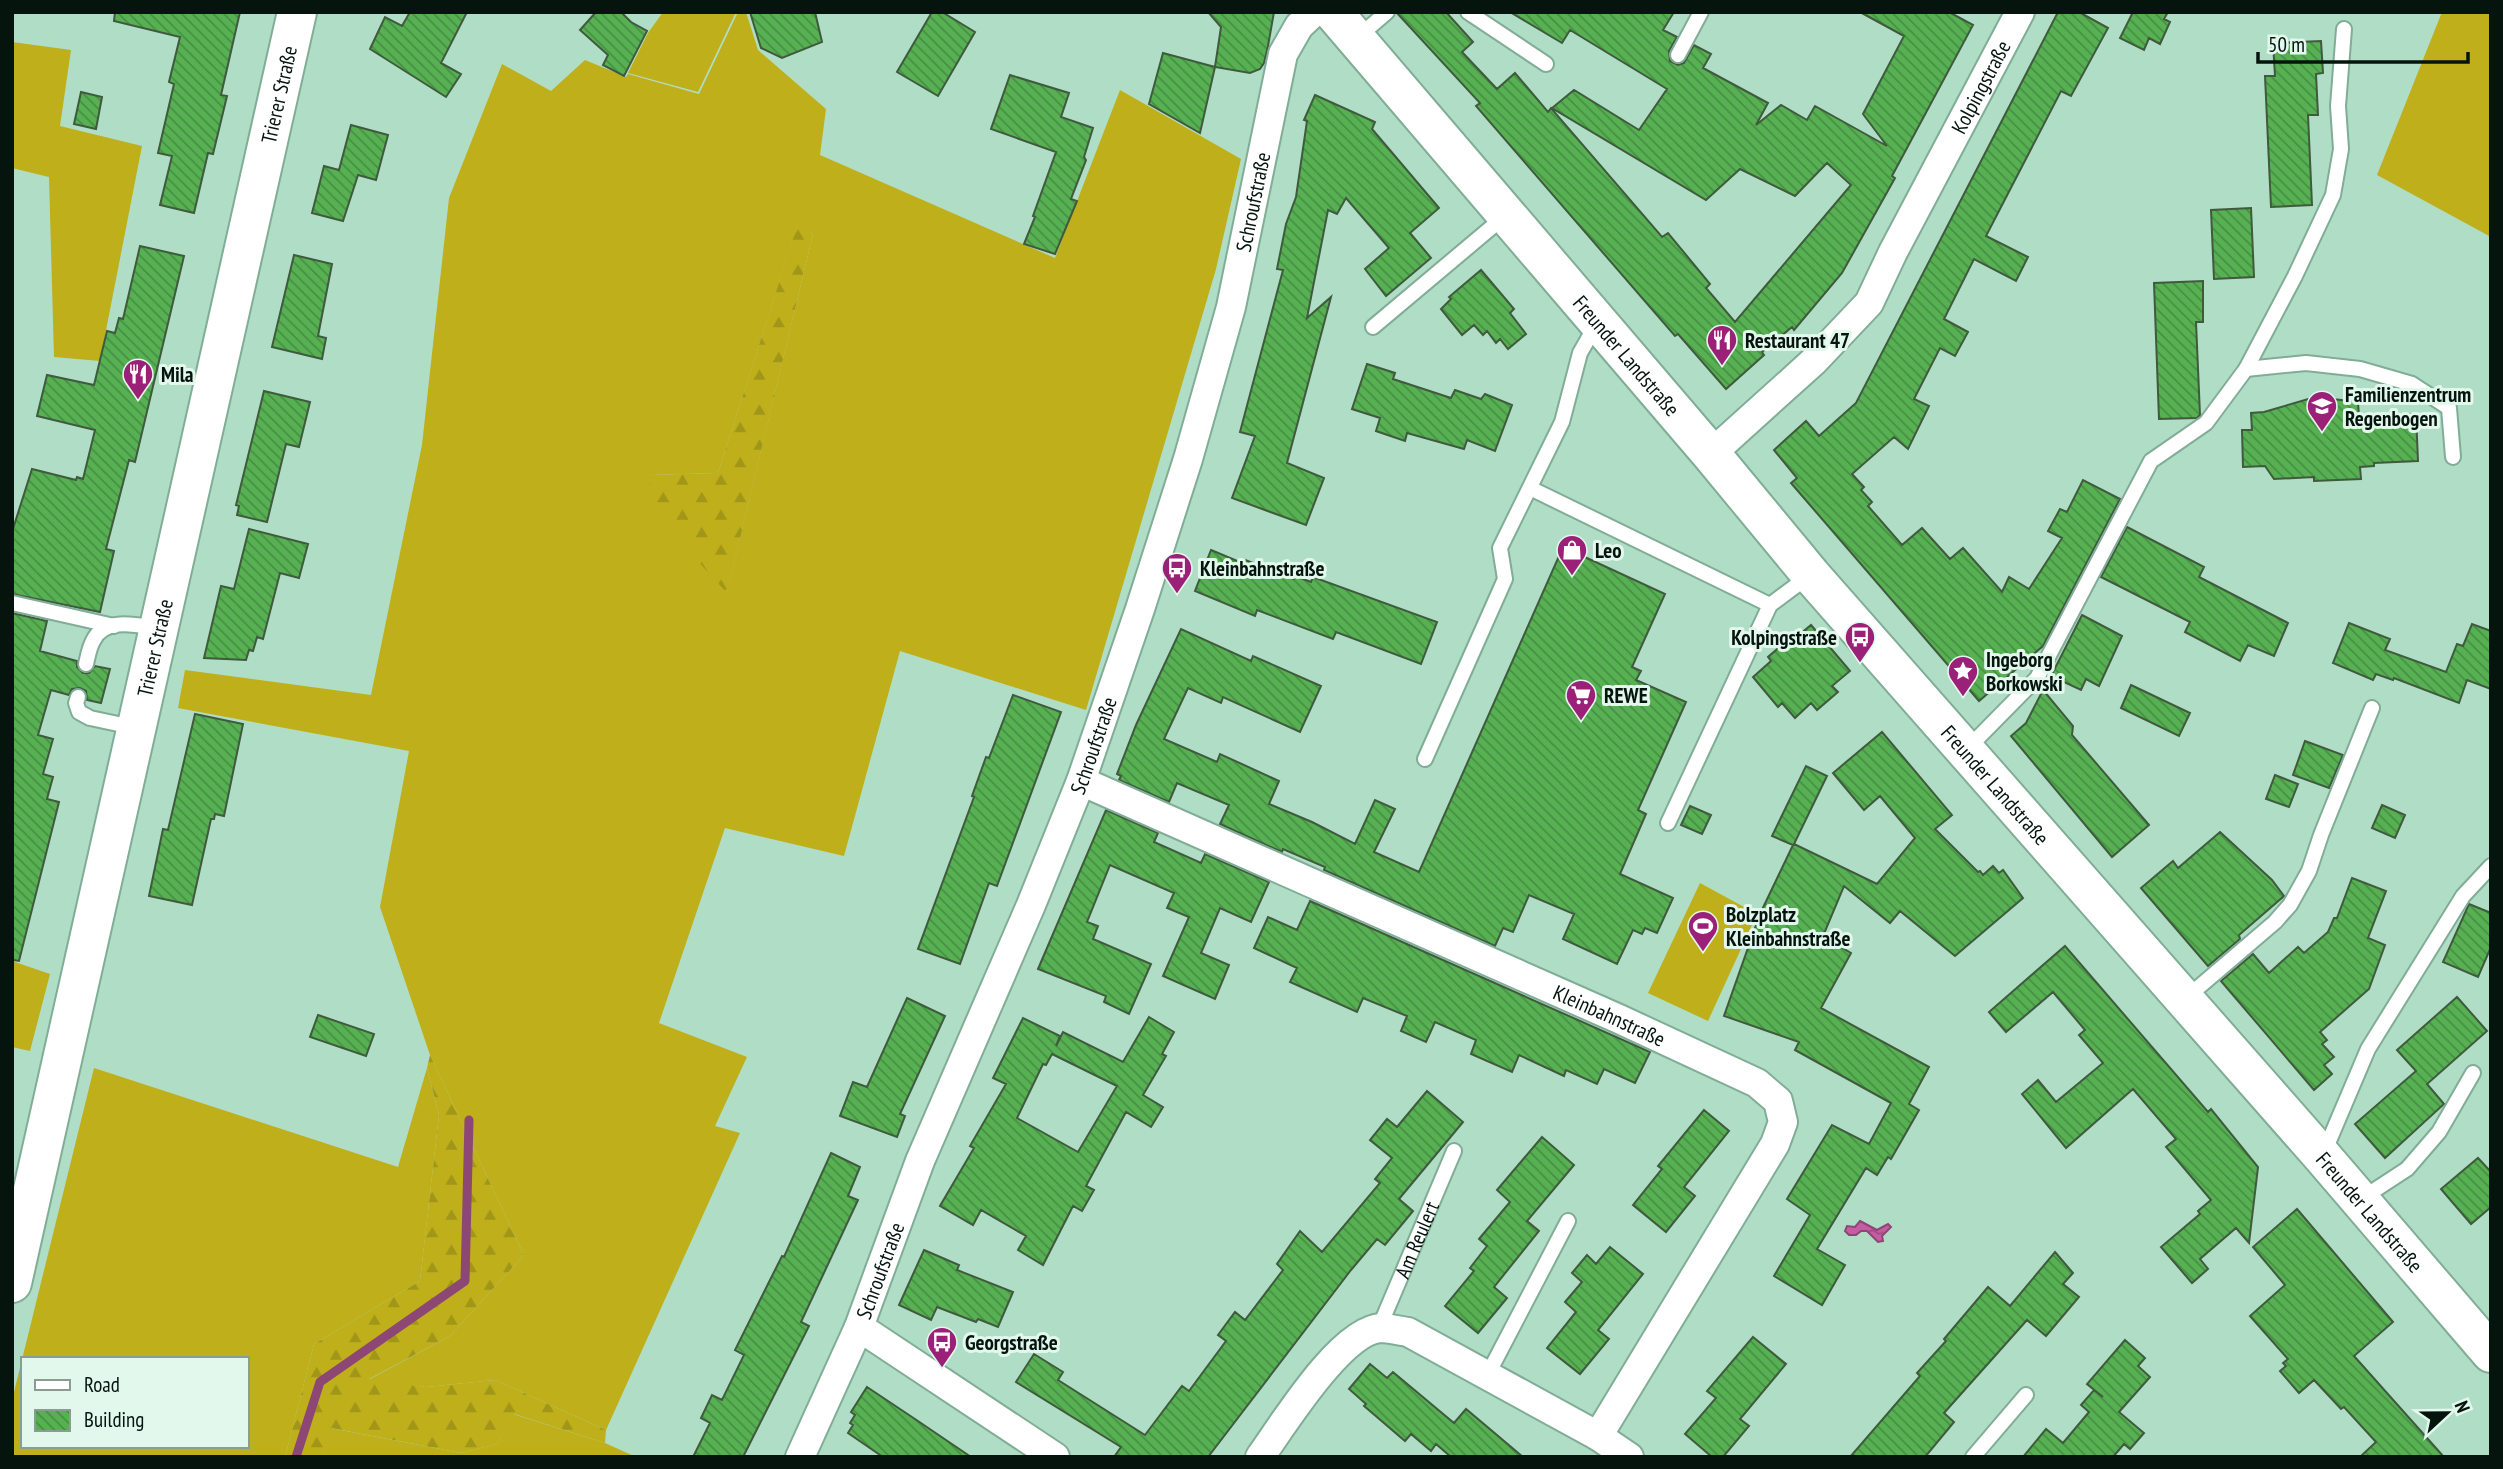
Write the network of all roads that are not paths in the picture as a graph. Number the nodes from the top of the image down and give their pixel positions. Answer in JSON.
{"nodes":[{"id":1,"x":297,"y":12,"type":"edge"},
{"id":2,"x":1314,"y":12,"type":"edge"},
{"id":3,"x":1387,"y":12,"type":"edge"},
{"id":4,"x":1468,"y":12,"type":"edge"},
{"id":5,"x":1701,"y":12,"type":"edge"},
{"id":6,"x":2020,"y":12,"type":"edge"},
{"id":7,"x":1345,"y":26,"type":"edge"},
{"id":8,"x":2343,"y":29,"type":"dead end"},
{"id":9,"x":1678,"y":55,"type":"dead end"},
{"id":10,"x":1546,"y":64,"type":"dead end"},
{"id":11,"x":1506,"y":215,"type":"junction"},
{"id":12,"x":1597,"y":323,"type":"junction"},
{"id":13,"x":1373,"y":327,"type":"dead end"},
{"id":14,"x":2246,"y":369,"type":"junction"},
{"id":15,"x":1710,"y":454,"type":"junction"},
{"id":16,"x":2453,"y":457,"type":"dead end"},
{"id":17,"x":1530,"y":488,"type":"junction"},
{"id":18,"x":1811,"y":575,"type":"junction"},
{"id":19,"x":12,"y":603,"type":"edge"},
{"id":20,"x":1770,"y":605,"type":"junction"},
{"id":21,"x":114,"y":626,"type":"junction"},
{"id":22,"x":158,"y":628,"type":"junction"},
{"id":23,"x":86,"y":664,"type":"dead end"},
{"id":24,"x":78,"y":697,"type":"dead end"},
{"id":25,"x":2372,"y":708,"type":"dead end"},
{"id":26,"x":136,"y":728,"type":"junction"},
{"id":27,"x":1965,"y":751,"type":"junction"},
{"id":28,"x":1425,"y":759,"type":"dead end"},
{"id":29,"x":1081,"y":781,"type":"junction"},
{"id":30,"x":1668,"y":823,"type":"dead end"},
{"id":31,"x":2491,"y":866,"type":"edge"},
{"id":32,"x":2185,"y":999,"type":"junction"},
{"id":33,"x":2473,"y":1073,"type":"dead end"},
{"id":34,"x":1454,"y":1151,"type":"dead end"},
{"id":35,"x":2322,"y":1156,"type":"junction"},
{"id":36,"x":2360,"y":1200,"type":"junction"},
{"id":37,"x":1568,"y":1221,"type":"dead end"},
{"id":38,"x":12,"y":1283,"type":"edge"},
{"id":39,"x":859,"y":1327,"type":"junction"},
{"id":40,"x":1379,"y":1328,"type":"junction"},
{"id":41,"x":2491,"y":1353,"type":"edge"},
{"id":42,"x":1488,"y":1374,"type":"junction"},
{"id":43,"x":2026,"y":1395,"type":"dead end"},
{"id":44,"x":1598,"y":1436,"type":"junction"},
{"id":45,"x":800,"y":1457,"type":"edge"},
{"id":46,"x":1055,"y":1457,"type":"edge"},
{"id":47,"x":1260,"y":1457,"type":"edge"},
{"id":48,"x":1629,"y":1457,"type":"edge"},
{"id":49,"x":1973,"y":1457,"type":"edge"}],
"edges":[{"from":1,"to":22,"type":"main road","name":"Trierer Straße"},
{"from":2,"to":29,"type":"street","name":"Schroufstraße"},
{"from":3,"to":7,"type":"lane"},
{"from":4,"to":10,"type":"lane"},
{"from":5,"to":9,"type":"lane"},
{"from":6,"to":15,"type":"street","name":"Kolpingstraße"},
{"from":7,"to":11,"type":"main road","name":"Freunder Landstraße"},
{"from":8,"to":14,"type":"lane"},
{"from":11,"to":12,"type":"main road","name":"Freunder Landstraße"},
{"from":11,"to":13,"type":"lane"},
{"from":12,"to":15,"type":"main road","name":"Freunder Landstraße"},
{"from":12,"to":17,"type":"lane"},
{"from":14,"to":16,"type":"lane"},
{"from":14,"to":27,"type":"lane"},
{"from":15,"to":18,"type":"main road","name":"Freunder Landstraße"},
{"from":17,"to":20,"type":"lane"},
{"from":17,"to":28,"type":"lane"},
{"from":18,"to":20,"type":"lane"},
{"from":18,"to":27,"type":"main road","name":"Freunder Landstraße"},
{"from":19,"to":21,"type":"lane"},
{"from":20,"to":30,"type":"lane"},
{"from":21,"to":22,"type":"lane"},
{"from":21,"to":23,"type":"lane"},
{"from":22,"to":26,"type":"main road","name":"Trierer Straße"},
{"from":24,"to":26,"type":"lane"},
{"from":25,"to":32,"type":"lane"},
{"from":26,"to":38,"type":"main road","name":"Trierer Straße"},
{"from":27,"to":32,"type":"main road","name":"Freunder Landstraße"},
{"from":29,"to":39,"type":"street","name":"Schroufstraße"},
{"from":29,"to":44,"type":"street","name":"Kleinbahnstraße"},
{"from":31,"to":35,"type":"lane"},
{"from":32,"to":35,"type":"main road","name":"Freunder Landstraße"},
{"from":33,"to":36,"type":"lane"},
{"from":34,"to":40,"type":"lane","name":"Am Reulert"},
{"from":35,"to":36,"type":"main road","name":"Freunder Landstraße"},
{"from":36,"to":41,"type":"main road","name":"Freunder Landstraße"},
{"from":37,"to":42,"type":"lane"},
{"from":39,"to":45,"type":"street","name":"Schroufstraße"},
{"from":39,"to":46,"type":"street"},
{"from":40,"to":42,"type":"street"},
{"from":40,"to":47,"type":"street"},
{"from":42,"to":44,"type":"street"},
{"from":43,"to":49,"type":"lane"},
{"from":44,"to":48,"type":"street"}]}
